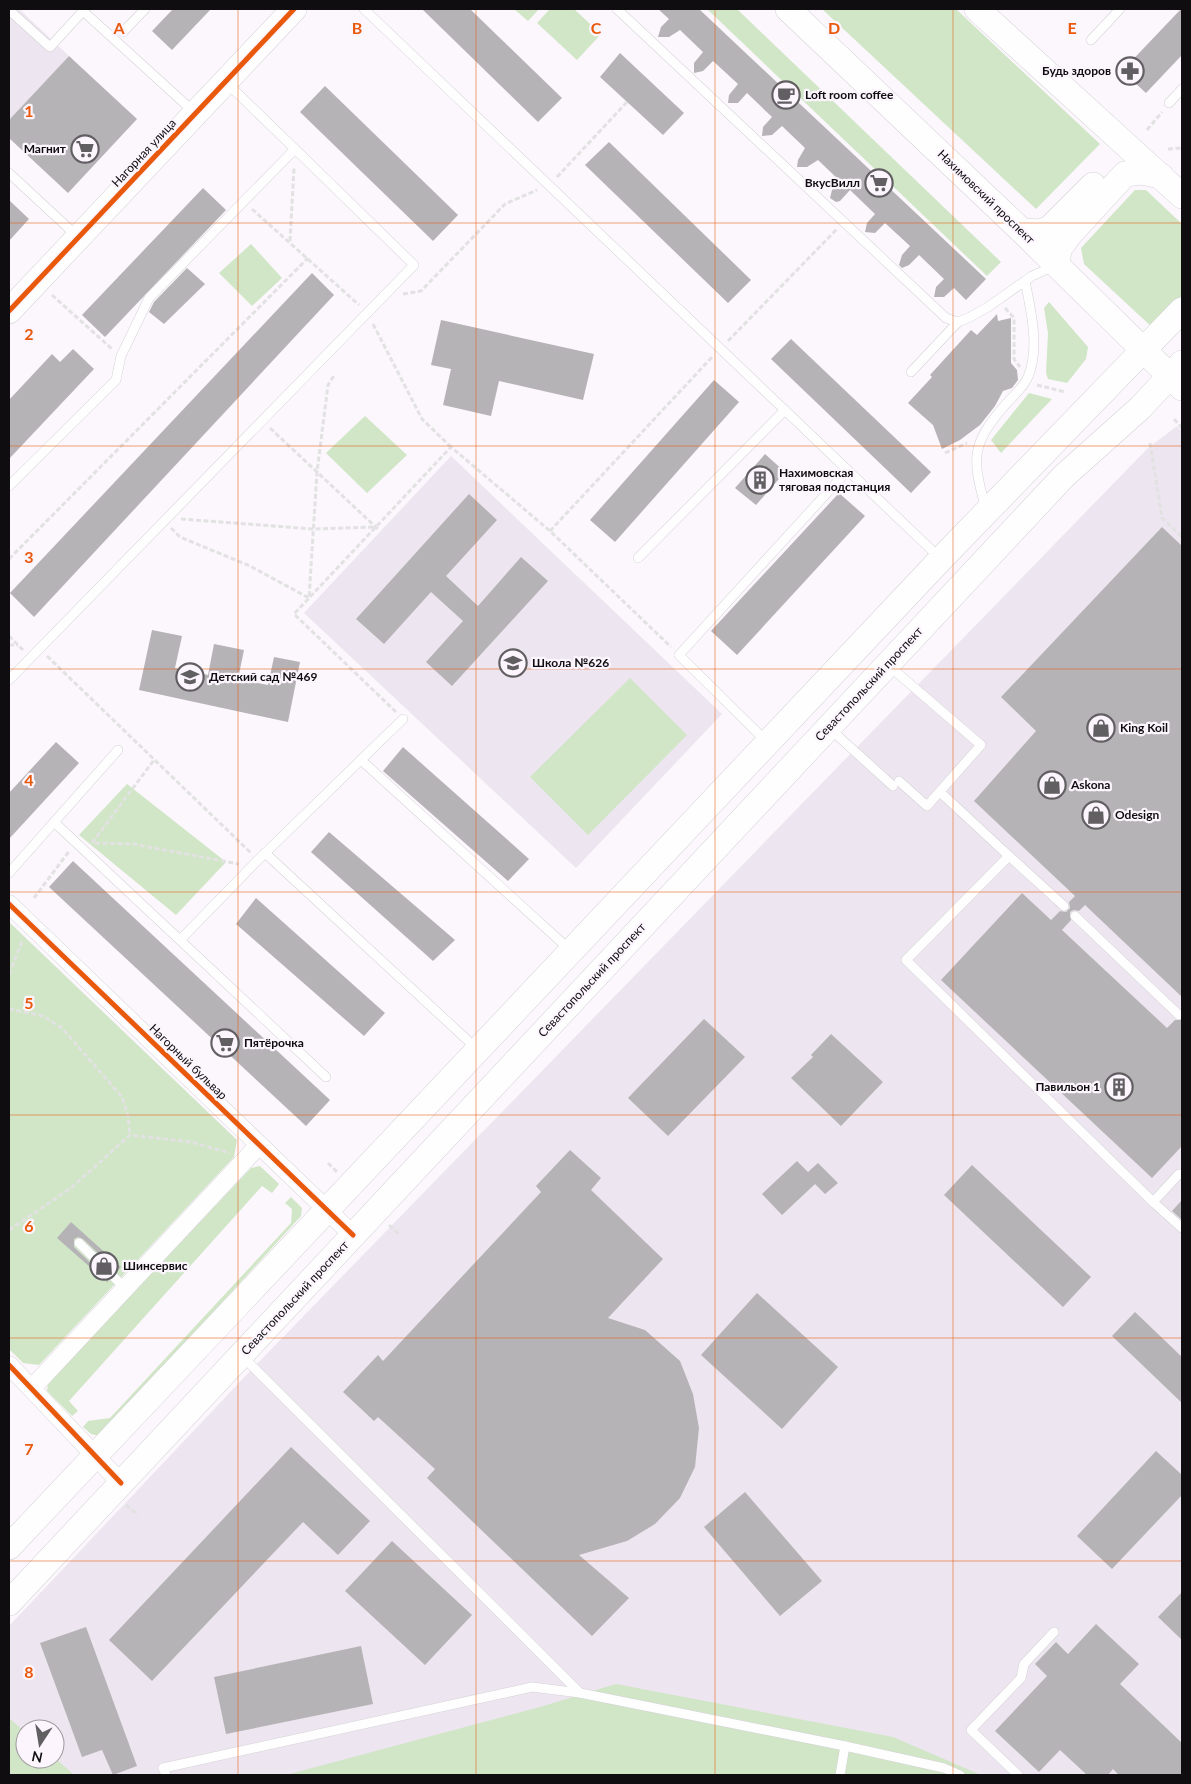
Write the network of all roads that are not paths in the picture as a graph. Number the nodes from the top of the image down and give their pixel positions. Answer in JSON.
{"nodes":[{"id":1,"x":144,"y":9,"type":"edge"},
{"id":2,"x":294,"y":9,"type":"edge"},
{"id":3,"x":364,"y":9,"type":"edge"},
{"id":4,"x":617,"y":9,"type":"edge"},
{"id":5,"x":788,"y":9,"type":"edge"},
{"id":6,"x":977,"y":9,"type":"edge"},
{"id":7,"x":1120,"y":9,"type":"edge"},
{"id":8,"x":9,"y":10,"type":"edge"},
{"id":9,"x":123,"y":32,"type":"dead end"},
{"id":10,"x":1091,"y":40,"type":"dead end"},
{"id":11,"x":226,"y":81,"type":"junction"},
{"id":12,"x":1182,"y":89,"type":"edge"},
{"id":13,"x":1169,"y":103,"type":"road end"},
{"id":14,"x":195,"y":114,"type":"junction"},
{"id":15,"x":1119,"y":137,"type":"junction"},
{"id":16,"x":295,"y":149,"type":"junction"},
{"id":17,"x":9,"y":173,"type":"edge"},
{"id":18,"x":1161,"y":176,"type":"junction"},
{"id":19,"x":1182,"y":196,"type":"edge"},
{"id":20,"x":1022,"y":231,"type":"junction"},
{"id":21,"x":78,"y":237,"type":"junction"},
{"id":22,"x":1057,"y":265,"type":"junction"},
{"id":23,"x":1025,"y":281,"type":"junction"},
{"id":24,"x":1182,"y":310,"type":"edge"},
{"id":25,"x":9,"y":311,"type":"edge"},
{"id":26,"x":958,"y":322,"type":"junction"},
{"id":27,"x":1143,"y":353,"type":"junction"},
{"id":28,"x":911,"y":372,"type":"dead end"},
{"id":29,"x":1178,"y":376,"type":"edge"},
{"id":30,"x":785,"y":410,"type":"junction"},
{"id":31,"x":848,"y":470,"type":"junction"},
{"id":32,"x":9,"y":486,"type":"edge"},
{"id":33,"x":986,"y":511,"type":"junction"},
{"id":34,"x":638,"y":558,"type":"dead end"},
{"id":35,"x":941,"y":559,"type":"junction"},
{"id":36,"x":888,"y":664,"type":"junction"},
{"id":37,"x":9,"y":680,"type":"edge"},
{"id":38,"x":403,"y":719,"type":"road end"},
{"id":39,"x":829,"y":727,"type":"junction"},
{"id":40,"x":767,"y":742,"type":"junction"},
{"id":41,"x":118,"y":750,"type":"dead end"},
{"id":42,"x":361,"y":760,"type":"junction"},
{"id":43,"x":940,"y":792,"type":"junction"},
{"id":44,"x":54,"y":822,"type":"junction"},
{"id":45,"x":1009,"y":856,"type":"junction"},
{"id":46,"x":258,"y":860,"type":"junction"},
{"id":47,"x":9,"y":873,"type":"edge"},
{"id":48,"x":9,"y":904,"type":"edge"},
{"id":49,"x":1064,"y":906,"type":"dead end"},
{"id":50,"x":1075,"y":916,"type":"dead end"},
{"id":51,"x":180,"y":940,"type":"junction"},
{"id":52,"x":570,"y":951,"type":"junction"},
{"id":53,"x":1179,"y":1016,"type":"dead end"},
{"id":54,"x":478,"y":1049,"type":"junction"},
{"id":55,"x":326,"y":1077,"type":"dead end"},
{"id":56,"x":259,"y":1145,"type":"junction"},
{"id":57,"x":1179,"y":1174,"type":"dead end"},
{"id":58,"x":1153,"y":1202,"type":"junction"},
{"id":59,"x":326,"y":1209,"type":"junction"},
{"id":60,"x":1182,"y":1228,"type":"edge"},
{"id":61,"x":353,"y":1235,"type":"junction"},
{"id":62,"x":79,"y":1243,"type":"dead end"},
{"id":63,"x":126,"y":1288,"type":"junction"},
{"id":64,"x":242,"y":1356,"type":"junction"},
{"id":65,"x":9,"y":1365,"type":"edge"},
{"id":66,"x":32,"y":1388,"type":"junction"},
{"id":67,"x":94,"y":1455,"type":"junction"},
{"id":68,"x":121,"y":1483,"type":"junction"},
{"id":69,"x":9,"y":1547,"type":"edge"},
{"id":70,"x":9,"y":1603,"type":"edge"},
{"id":71,"x":1054,"y":1632,"type":"dead end"},
{"id":72,"x":580,"y":1693,"type":"junction"},
{"id":73,"x":845,"y":1746,"type":"junction"},
{"id":74,"x":166,"y":1775,"type":"edge"},
{"id":75,"x":840,"y":1775,"type":"edge"},
{"id":76,"x":960,"y":1775,"type":"edge"},
{"id":77,"x":1018,"y":1775,"type":"edge"}],
"edges":[{"from":1,"to":9,"type":"lane"},
{"from":2,"to":11,"type":"main road","name":"Нагорная улица"},
{"from":3,"to":30,"type":"lane"},
{"from":4,"to":26,"type":"lane"},
{"from":5,"to":20,"type":"main road","name":"Нахимовский проспект"},
{"from":6,"to":15,"type":"main road"},
{"from":7,"to":10,"type":"lane"},
{"from":8,"to":14,"type":"lane"},
{"from":11,"to":14,"type":"main road","name":"Нагорная улица"},
{"from":11,"to":16,"type":"lane"},
{"from":12,"to":13,"type":"lane"},
{"from":14,"to":21,"type":"main road","name":"Нагорная улица"},
{"from":15,"to":18,"type":"main road"},
{"from":15,"to":20,"type":"main road"},
{"from":16,"to":32,"type":"lane"},
{"from":16,"to":37,"type":"lane"},
{"from":17,"to":21,"type":"lane"},
{"from":18,"to":19,"type":"main road"},
{"from":18,"to":22,"type":"main road"},
{"from":20,"to":22,"type":"main road","name":"Нахимовский проспект"},
{"from":21,"to":25,"type":"main road","name":"Нагорная улица"},
{"from":22,"to":23,"type":"lane"},
{"from":22,"to":27,"type":"main road","name":"Нахимовский проспект"},
{"from":23,"to":26,"type":"lane"},
{"from":23,"to":33,"type":"lane"},
{"from":24,"to":27,"type":"main road"},
{"from":26,"to":28,"type":"lane"},
{"from":27,"to":29,"type":"main road","name":"Нахимовский проспект"},
{"from":27,"to":33,"type":"main road"},
{"from":29,"to":36,"type":"main road","name":"Севастопольский проспект"},
{"from":30,"to":31,"type":"lane"},
{"from":30,"to":34,"type":"lane"},
{"from":31,"to":35,"type":"lane"},
{"from":31,"to":40,"type":"lane"},
{"from":33,"to":35,"type":"main road"},
{"from":35,"to":40,"type":"main road"},
{"from":36,"to":39,"type":"main road","name":"Севастопольский проспект"},
{"from":36,"to":43,"type":"lane"},
{"from":38,"to":42,"type":"lane"},
{"from":39,"to":43,"type":"lane"},
{"from":39,"to":61,"type":"main road","name":"Севастопольский проспект"},
{"from":40,"to":52,"type":"main road"},
{"from":41,"to":44,"type":"lane"},
{"from":42,"to":46,"type":"lane"},
{"from":42,"to":52,"type":"lane"},
{"from":43,"to":45,"type":"lane"},
{"from":44,"to":47,"type":"lane"},
{"from":44,"to":51,"type":"lane"},
{"from":45,"to":49,"type":"lane"},
{"from":45,"to":58,"type":"lane"},
{"from":46,"to":51,"type":"lane"},
{"from":46,"to":54,"type":"lane"},
{"from":48,"to":56,"type":"street","name":"Нагорный бульвар"},
{"from":50,"to":53,"type":"lane"},
{"from":51,"to":55,"type":"lane"},
{"from":52,"to":54,"type":"main road"},
{"from":54,"to":59,"type":"main road"},
{"from":56,"to":59,"type":"street","name":"Нагорный бульвар"},
{"from":56,"to":63,"type":"street"},
{"from":57,"to":58,"type":"lane"},
{"from":58,"to":60,"type":"lane"},
{"from":59,"to":61,"type":"street","name":"Нагорный бульвар"},
{"from":59,"to":67,"type":"main road"},
{"from":61,"to":64,"type":"main road","name":"Севастопольский проспект"},
{"from":62,"to":63,"type":"lane"},
{"from":63,"to":66,"type":"street"},
{"from":64,"to":68,"type":"main road","name":"Севастопольский проспект"},
{"from":64,"to":72,"type":"lane"},
{"from":65,"to":66,"type":"street"},
{"from":66,"to":67,"type":"street"},
{"from":67,"to":68,"type":"street"},
{"from":67,"to":69,"type":"main road"},
{"from":68,"to":70,"type":"main road","name":"Севастопольский проспект"},
{"from":71,"to":77,"type":"lane"},
{"from":72,"to":73,"type":"lane"},
{"from":72,"to":74,"type":"lane"},
{"from":73,"to":75,"type":"lane"},
{"from":73,"to":76,"type":"lane"}]}
